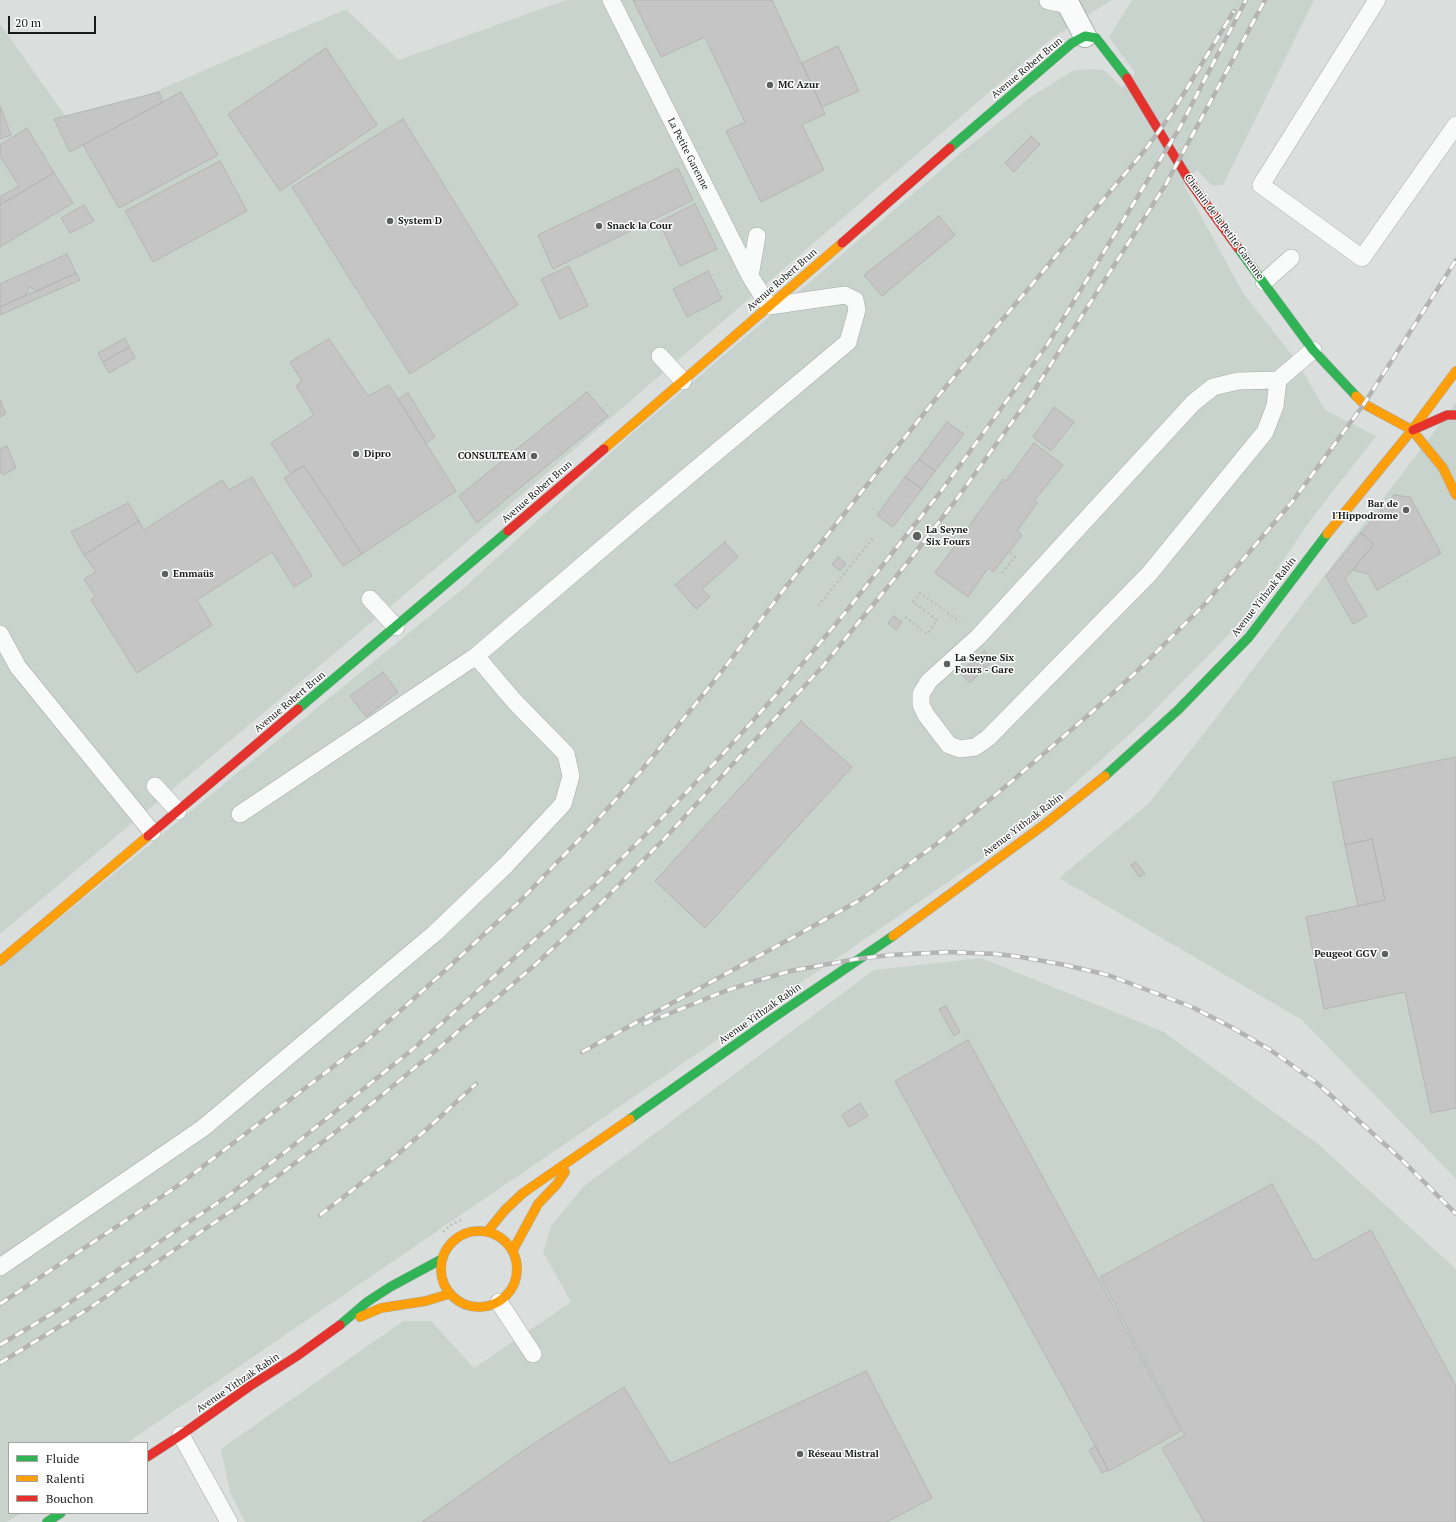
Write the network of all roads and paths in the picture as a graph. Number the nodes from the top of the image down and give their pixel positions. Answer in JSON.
{"nodes":[{"id":1,"x":611,"y":0,"type":"edge"},
{"id":2,"x":1377,"y":0,"type":"edge"},
{"id":3,"x":1060,"y":2,"type":"edge"},
{"id":4,"x":1085,"y":36,"type":"junction"},
{"id":5,"x":1456,"y":125,"type":"edge"},
{"id":6,"x":757,"y":236,"type":"dead end"},
{"id":7,"x":1291,"y":258,"type":"dead end"},
{"id":8,"x":750,"y":276,"type":"junction"},
{"id":9,"x":1264,"y":282,"type":"junction"},
{"id":10,"x":768,"y":306,"type":"junction"},
{"id":11,"x":1313,"y":350,"type":"junction"},
{"id":12,"x":660,"y":356,"type":"dead end"},
{"id":13,"x":1456,"y":371,"type":"edge"},
{"id":14,"x":1278,"y":380,"type":"junction"},
{"id":15,"x":683,"y":381,"type":"junction"},
{"id":16,"x":1456,"y":415,"type":"edge"},
{"id":17,"x":1412,"y":430,"type":"junction"},
{"id":18,"x":1456,"y":495,"type":"edge"},
{"id":19,"x":873,"y":538,"type":"dead end"},
{"id":20,"x":370,"y":599,"type":"dead end"},
{"id":21,"x":818,"y":606,"type":"dead end"},
{"id":22,"x":906,"y":617,"type":"dead end"},
{"id":23,"x":396,"y":627,"type":"junction"},
{"id":24,"x":0,"y":634,"type":"edge"},
{"id":25,"x":979,"y":636,"type":"junction"},
{"id":26,"x":476,"y":656,"type":"junction"},
{"id":27,"x":155,"y":786,"type":"dead end"},
{"id":28,"x":178,"y":811,"type":"junction"},
{"id":29,"x":240,"y":814,"type":"dead end"},
{"id":30,"x":152,"y":832,"type":"junction"},
{"id":31,"x":0,"y":961,"type":"edge"},
{"id":32,"x":575,"y":1158,"type":"junction"},
{"id":33,"x":487,"y":1232,"type":"junction"},
{"id":34,"x":513,"y":1250,"type":"junction"},
{"id":35,"x":442,"y":1258,"type":"junction"},
{"id":36,"x":0,"y":1267,"type":"edge"},
{"id":37,"x":449,"y":1294,"type":"junction"},
{"id":38,"x":499,"y":1302,"type":"junction"},
{"id":39,"x":340,"y":1325,"type":"junction"},
{"id":40,"x":533,"y":1354,"type":"dead end"},
{"id":41,"x":181,"y":1435,"type":"junction"},
{"id":42,"x":148,"y":1456,"type":"edge"},
{"id":43,"x":59,"y":1514,"type":"edge"},
{"id":44,"x":47,"y":1522,"type":"edge"},
{"id":45,"x":228,"y":1522,"type":"edge"}],
"edges":[{"from":1,"to":8,"type":"lane","name":"La Petite Garenne"},
{"from":2,"to":5,"type":"lane"},
{"from":3,"to":4,"type":"street"},
{"from":4,"to":9,"type":"main road","name":"Chemin de la Petite Garenne"},
{"from":4,"to":10,"type":"main road","name":"Avenue Robert Brun"},
{"from":6,"to":8,"type":"lane"},
{"from":7,"to":9,"type":"lane"},
{"from":8,"to":10,"type":"lane","name":"La Petite Garenne"},
{"from":9,"to":11,"type":"main road","name":"Chemin de la Petite Garenne"},
{"from":10,"to":15,"type":"main road","name":"Avenue Robert Brun"},
{"from":10,"to":26,"type":"lane"},
{"from":11,"to":14,"type":"lane"},
{"from":11,"to":17,"type":"main road","name":"Chemin de la Petite Garenne"},
{"from":12,"to":15,"type":"lane"},
{"from":13,"to":17,"type":"main road","name":"Avenue Yithzak Rabin"},
{"from":14,"to":25,"type":"lane"},
{"from":14,"to":25,"type":"lane"},
{"from":15,"to":23,"type":"main road","name":"Avenue Robert Brun"},
{"from":16,"to":17,"type":"main road"},
{"from":17,"to":18,"type":"main road"},
{"from":17,"to":32,"type":"main road","name":"Avenue Yithzak Rabin"},
{"from":19,"to":21,"type":"path"},
{"from":20,"to":23,"type":"lane"},
{"from":22,"to":25,"type":"path"},
{"from":23,"to":28,"type":"main road","name":"Avenue Robert Brun"},
{"from":24,"to":30,"type":"lane"},
{"from":26,"to":29,"type":"lane"},
{"from":26,"to":36,"type":"lane"},
{"from":27,"to":28,"type":"lane"},
{"from":28,"to":30,"type":"main road","name":"Avenue Robert Brun"},
{"from":30,"to":31,"type":"main road","name":"Avenue Robert Brun"},
{"from":32,"to":33,"type":"main road","name":"Avenue Yithzak Rabin"},
{"from":32,"to":34,"type":"main road"},
{"from":33,"to":34,"type":"main road"},
{"from":33,"to":35,"type":"main road"},
{"from":34,"to":38,"type":"main road"},
{"from":35,"to":37,"type":"main road"},
{"from":35,"to":39,"type":"main road"},
{"from":37,"to":38,"type":"main road"},
{"from":37,"to":39,"type":"main road"},
{"from":38,"to":40,"type":"lane"},
{"from":39,"to":41,"type":"main road","name":"Avenue Yithzak Rabin"},
{"from":41,"to":42,"type":"main road","name":"Avenue Yithzak Rabin"},
{"from":41,"to":45,"type":"lane"},
{"from":43,"to":44,"type":"main road"}]}
